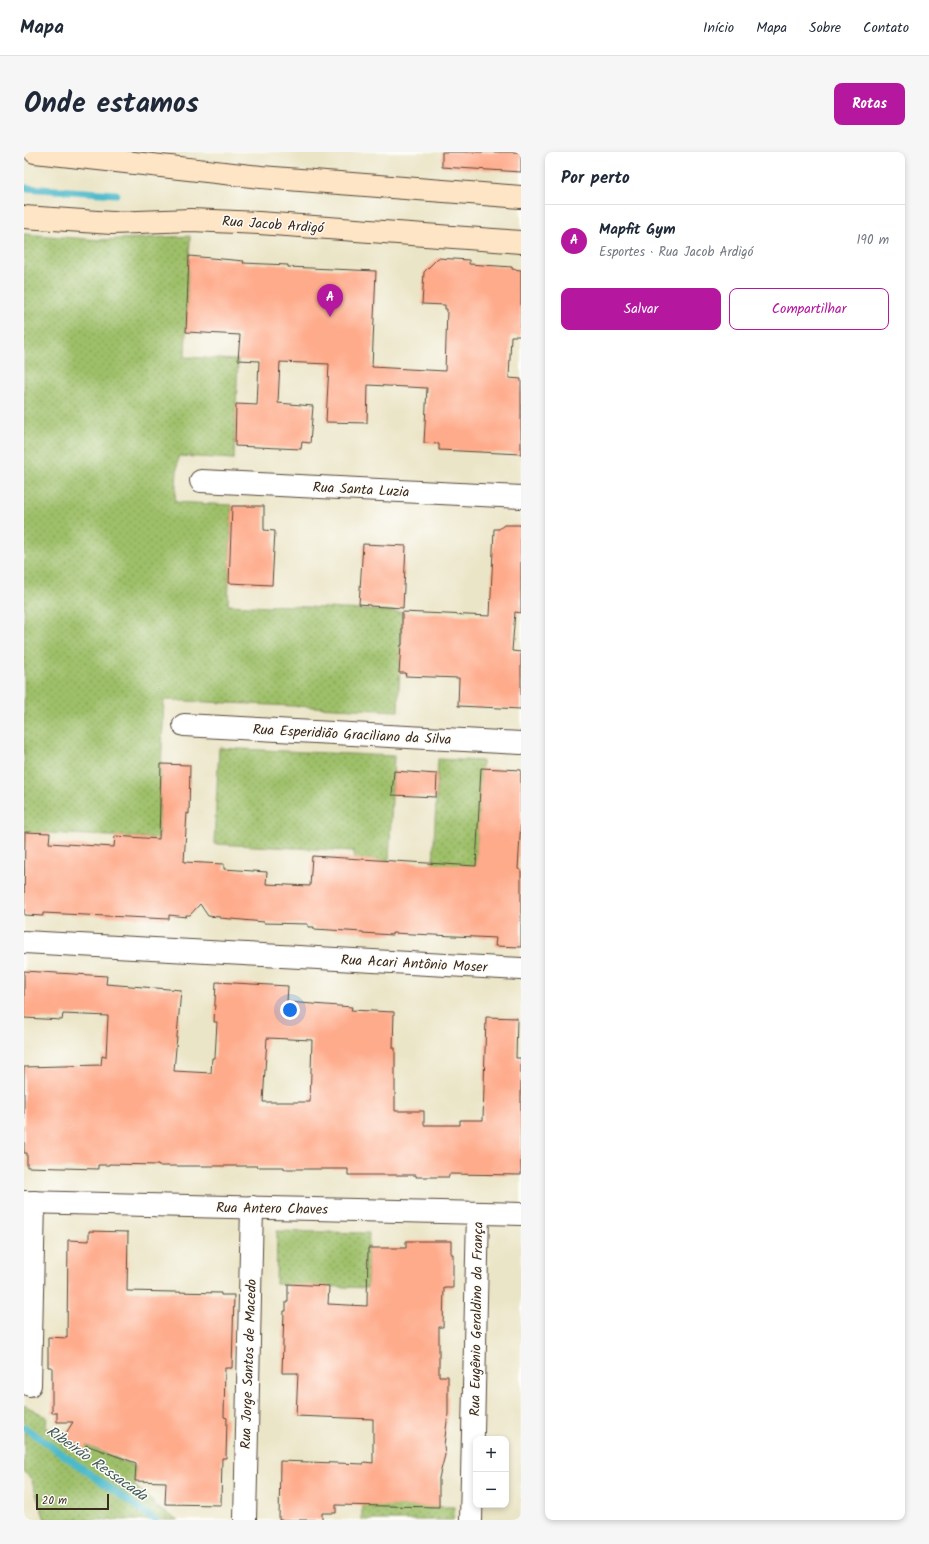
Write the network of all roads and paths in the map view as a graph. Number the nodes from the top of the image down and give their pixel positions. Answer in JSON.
{"nodes":[{"id":1,"x":35,"y":152,"type":"edge"},
{"id":2,"x":521,"y":197,"type":"edge"},
{"id":3,"x":24,"y":217,"type":"edge"},
{"id":4,"x":521,"y":242,"type":"edge"},
{"id":5,"x":200,"y":481,"type":"dead end"},
{"id":6,"x":521,"y":497,"type":"edge"},
{"id":7,"x":184,"y":724,"type":"dead end"},
{"id":8,"x":521,"y":743,"type":"edge"},
{"id":9,"x":24,"y":942,"type":"edge"},
{"id":10,"x":521,"y":969,"type":"edge"},
{"id":11,"x":29,"y":1202,"type":"edge"},
{"id":12,"x":252,"y":1207,"type":"junction"},
{"id":13,"x":478,"y":1213,"type":"junction"},
{"id":14,"x":521,"y":1214,"type":"edge"},
{"id":15,"x":30,"y":1385,"type":"dead end"},
{"id":16,"x":245,"y":1520,"type":"edge"},
{"id":17,"x":471,"y":1520,"type":"edge"}],
"edges":[{"from":1,"to":2,"type":"main road"},
{"from":3,"to":4,"type":"main road","name":"Rua Jacob Ardigó"},
{"from":5,"to":6,"type":"street","name":"Rua Santa Luzia"},
{"from":7,"to":8,"type":"street","name":"Rua Esperidião Graciliano da Silva"},
{"from":9,"to":10,"type":"street","name":"Rua Acari Antônio Moser"},
{"from":11,"to":12,"type":"street","name":"Rua Antero Chaves"},
{"from":11,"to":15,"type":"street"},
{"from":12,"to":13,"type":"street","name":"Rua Antero Chaves"},
{"from":12,"to":16,"type":"street","name":"Rua Jorge Santos de Macedo"},
{"from":13,"to":14,"type":"street","name":"Rua Antero Chaves"},
{"from":13,"to":17,"type":"street","name":"Rua Eugênio Geraldino da França"}]}
